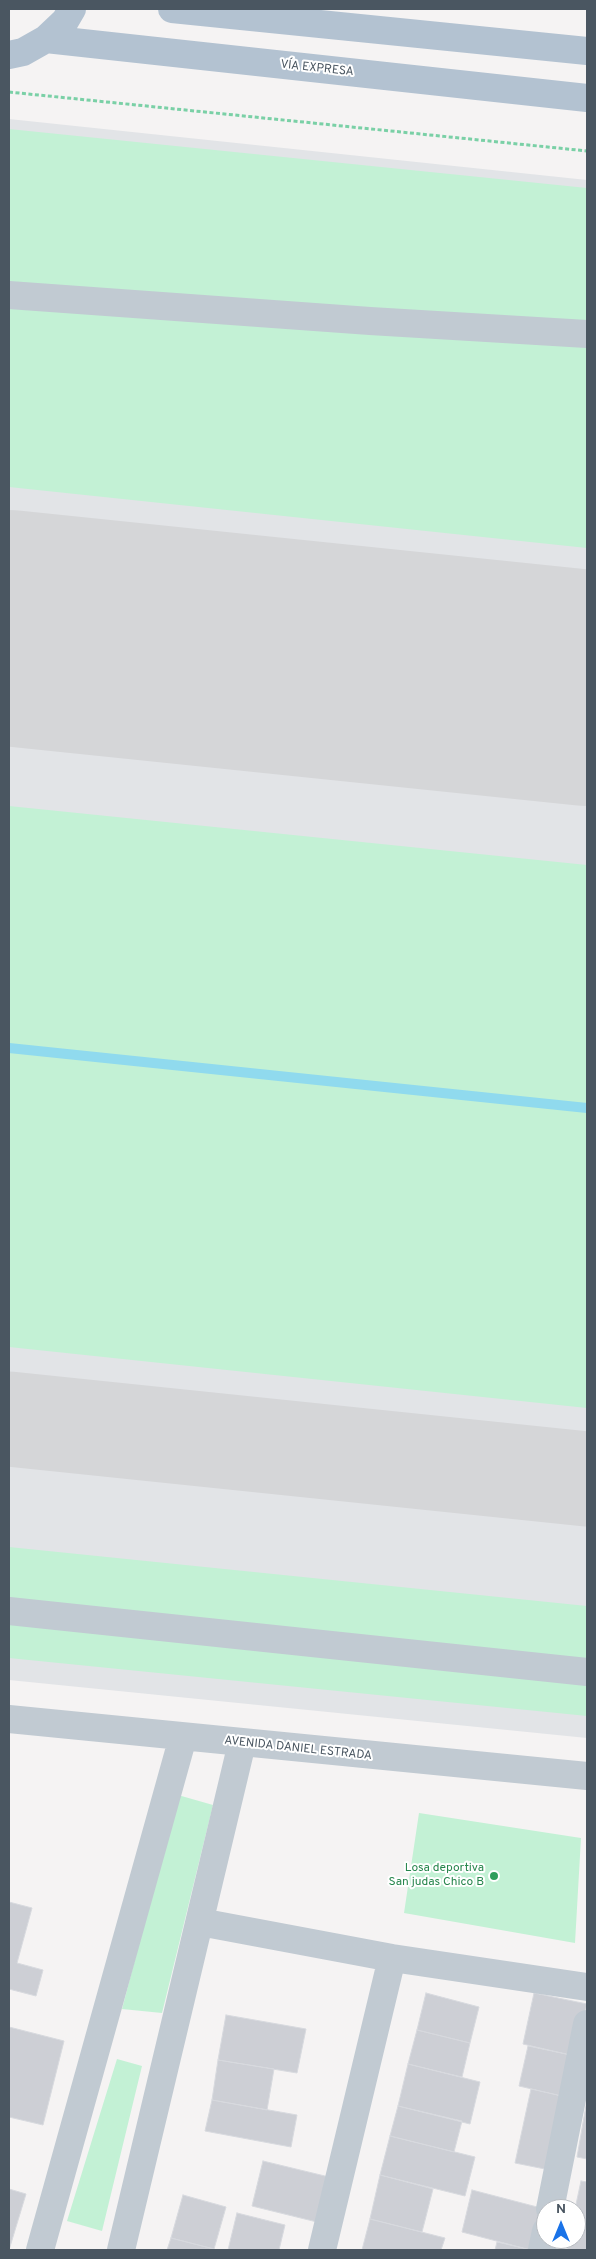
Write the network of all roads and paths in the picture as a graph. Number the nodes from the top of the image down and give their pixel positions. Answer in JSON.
{"nodes":[{"id":1,"x":72,"y":9,"type":"edge"},
{"id":2,"x":172,"y":9,"type":"edge"},
{"id":3,"x":46,"y":39,"type":"junction"},
{"id":4,"x":587,"y":52,"type":"edge"},
{"id":5,"x":9,"y":55,"type":"edge"},
{"id":6,"x":9,"y":92,"type":"edge"},
{"id":7,"x":587,"y":98,"type":"edge"},
{"id":8,"x":587,"y":150,"type":"edge"},
{"id":9,"x":9,"y":295,"type":"edge"},
{"id":10,"x":587,"y":334,"type":"edge"},
{"id":11,"x":9,"y":1611,"type":"edge"},
{"id":12,"x":587,"y":1672,"type":"edge"},
{"id":13,"x":9,"y":1719,"type":"edge"},
{"id":14,"x":183,"y":1737,"type":"junction"},
{"id":15,"x":242,"y":1744,"type":"junction"},
{"id":16,"x":587,"y":1776,"type":"edge"},
{"id":17,"x":200,"y":1922,"type":"junction"},
{"id":18,"x":392,"y":1958,"type":"junction"},
{"id":19,"x":587,"y":1987,"type":"edge"},
{"id":20,"x":587,"y":2024,"type":"edge"},
{"id":21,"x":552,"y":2199,"type":"edge"},
{"id":22,"x":40,"y":2250,"type":"edge"},
{"id":23,"x":121,"y":2250,"type":"edge"},
{"id":24,"x":322,"y":2250,"type":"edge"}],
"edges":[{"from":1,"to":3,"type":"main road"},
{"from":2,"to":4,"type":"main road"},
{"from":3,"to":5,"type":"main road"},
{"from":3,"to":7,"type":"main road","name":"VÍA EXPRESA"},
{"from":6,"to":8,"type":"path"},
{"from":9,"to":10,"type":"street"},
{"from":11,"to":12,"type":"street"},
{"from":13,"to":14,"type":"street","name":"AVENIDA DANIEL ESTRADA"},
{"from":14,"to":15,"type":"street","name":"AVENIDA DANIEL ESTRADA"},
{"from":14,"to":22,"type":"street"},
{"from":15,"to":16,"type":"street","name":"AVENIDA DANIEL ESTRADA"},
{"from":15,"to":17,"type":"street"},
{"from":17,"to":18,"type":"street"},
{"from":17,"to":23,"type":"street"},
{"from":18,"to":19,"type":"street"},
{"from":18,"to":24,"type":"street"},
{"from":20,"to":21,"type":"street"}]}
